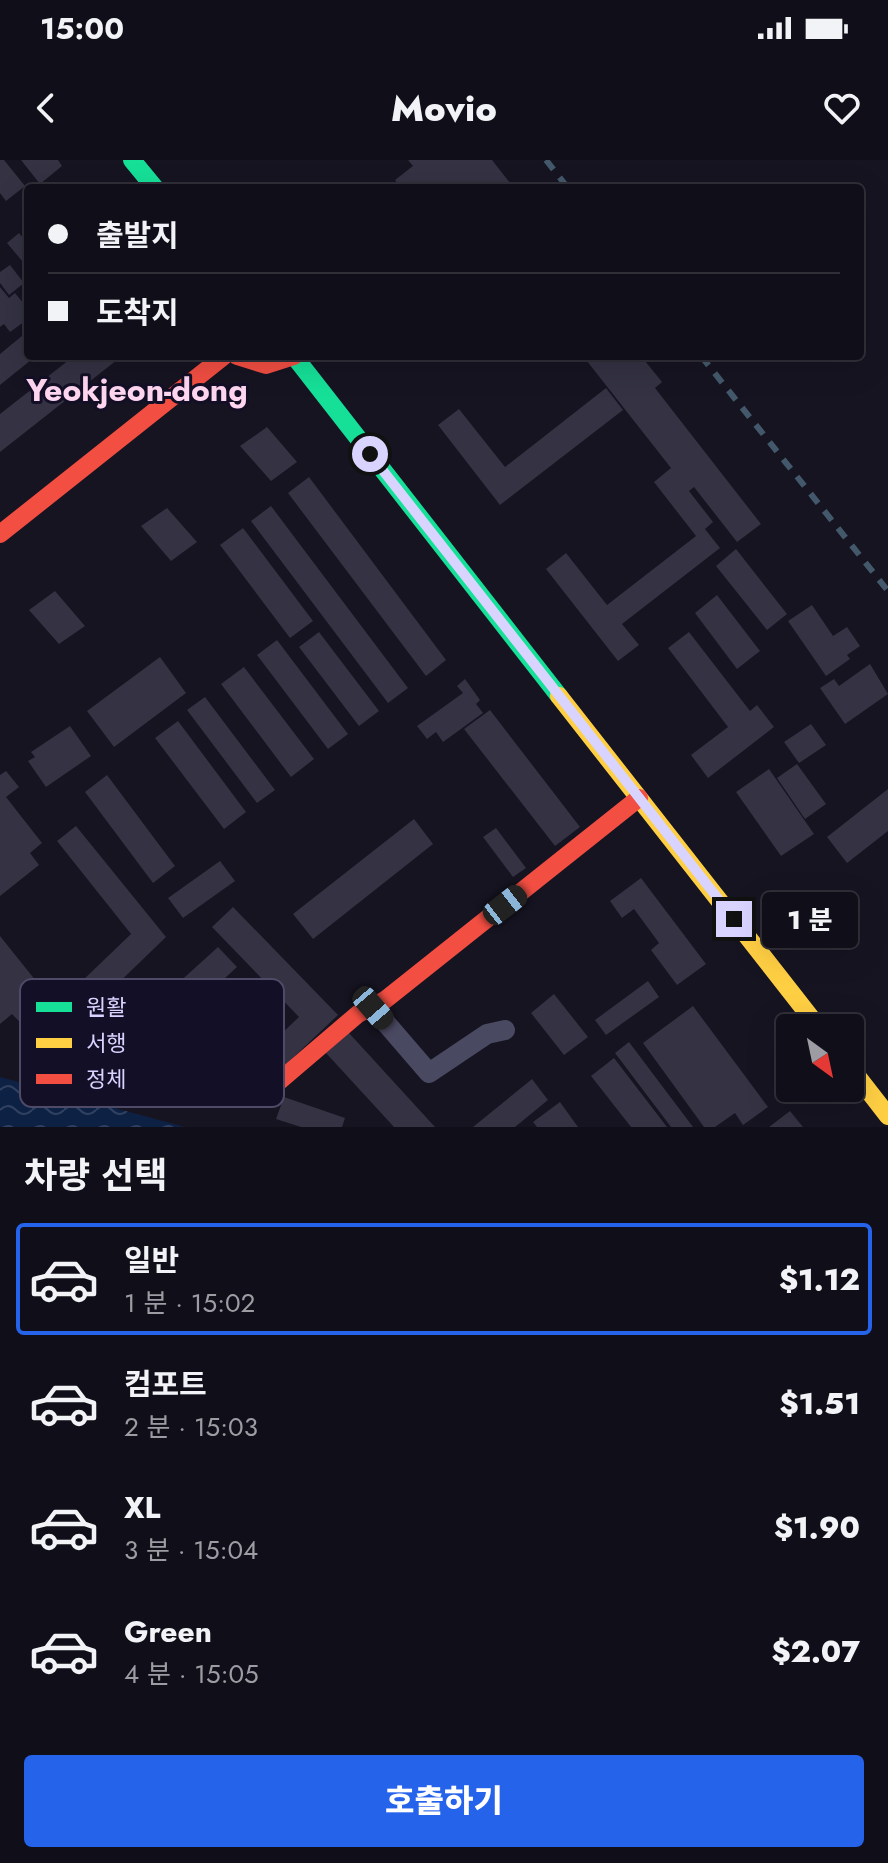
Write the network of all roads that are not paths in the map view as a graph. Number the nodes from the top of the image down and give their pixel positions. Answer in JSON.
{"nodes":[{"id":1,"x":132,"y":160,"type":"edge"},
{"id":2,"x":152,"y":184,"type":"edge"},
{"id":3,"x":219,"y":360,"type":"edge"},
{"id":4,"x":247,"y":360,"type":"edge"},
{"id":5,"x":287,"y":360,"type":"edge"},
{"id":6,"x":297,"y":360,"type":"edge"},
{"id":7,"x":0,"y":534,"type":"edge"},
{"id":8,"x":639,"y":798,"type":"junction"},
{"id":9,"x":373,"y":1008,"type":"junction"},
{"id":10,"x":808,"y":1014,"type":"edge"},
{"id":11,"x":505,"y":1030,"type":"dead end"},
{"id":12,"x":284,"y":1077,"type":"edge"},
{"id":13,"x":864,"y":1085,"type":"edge"},
{"id":14,"x":888,"y":1116,"type":"edge"}],
"edges":[{"from":1,"to":2,"type":"main road"},
{"from":3,"to":7,"type":"main road"},
{"from":4,"to":5,"type":"main road"},
{"from":6,"to":8,"type":"main road"},
{"from":8,"to":9,"type":"main road"},
{"from":8,"to":10,"type":"main road"},
{"from":9,"to":11,"type":"street"},
{"from":9,"to":12,"type":"main road"},
{"from":13,"to":14,"type":"main road"}]}
